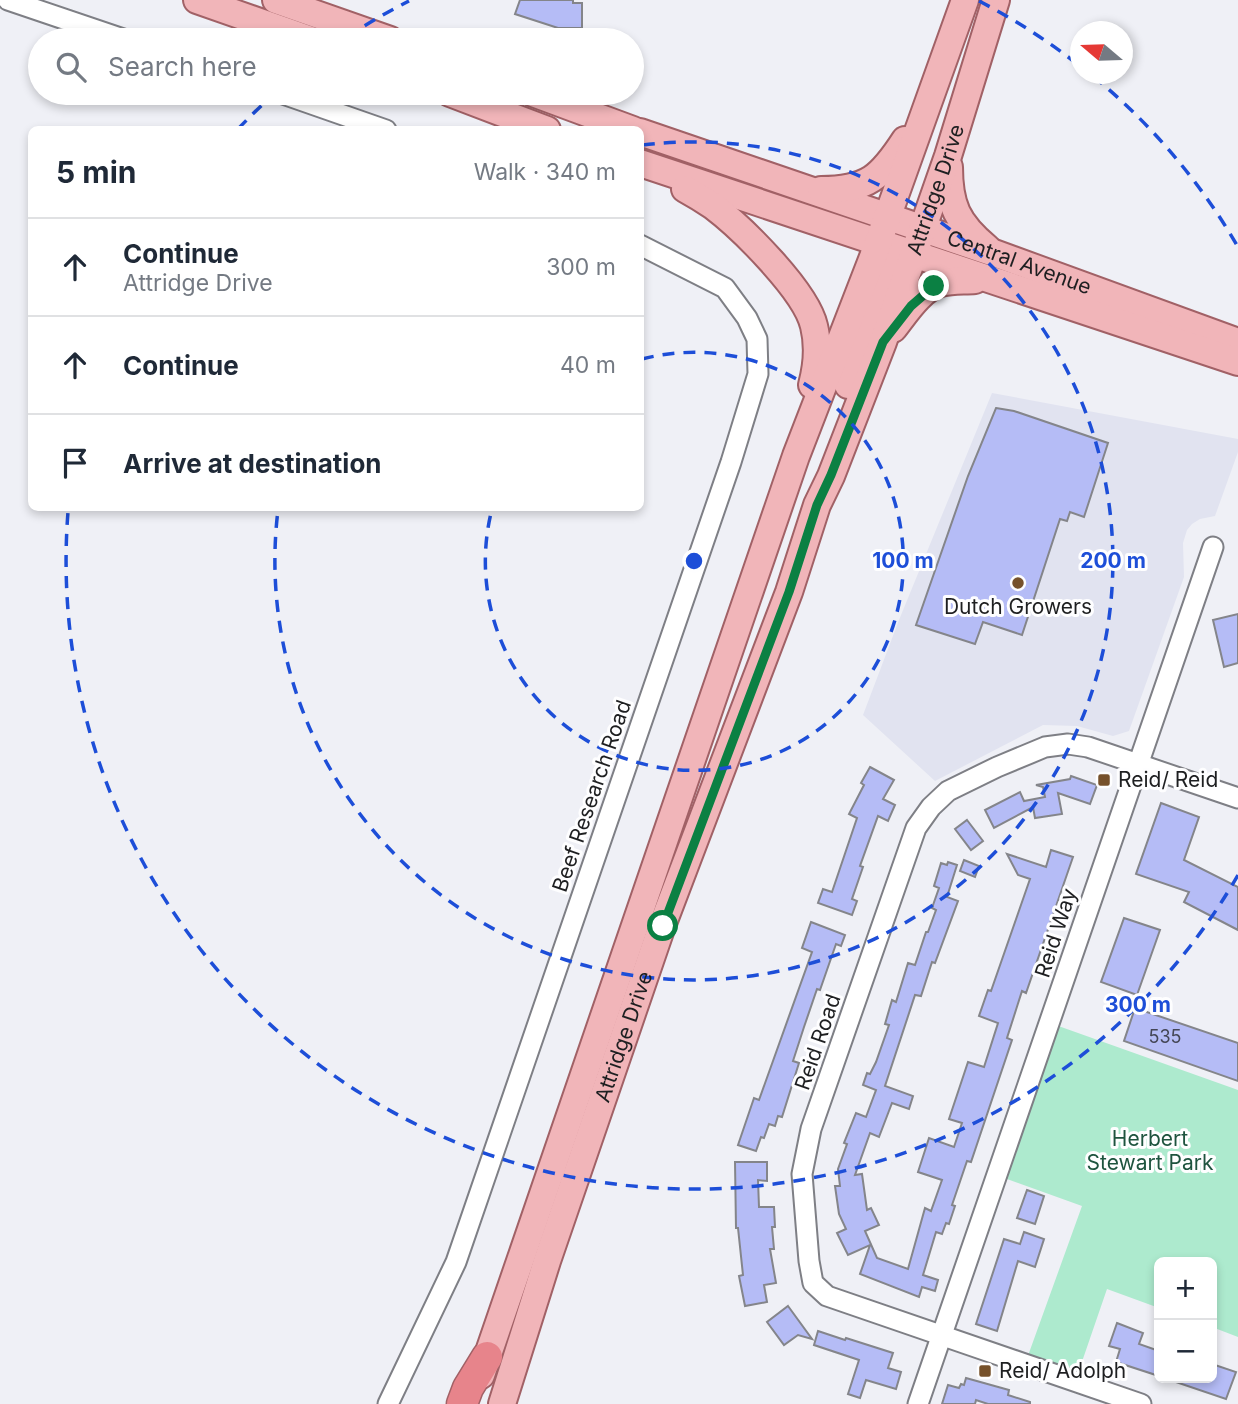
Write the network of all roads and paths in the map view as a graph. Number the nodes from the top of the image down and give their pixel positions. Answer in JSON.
{"nodes":[{"id":1,"x":8,"y":0,"type":"edge"},
{"id":2,"x":197,"y":0,"type":"edge"},
{"id":3,"x":276,"y":0,"type":"edge"},
{"id":4,"x":965,"y":0,"type":"edge"},
{"id":5,"x":996,"y":0,"type":"edge"},
{"id":6,"x":91,"y":28,"type":"edge"},
{"id":7,"x":277,"y":28,"type":"edge"},
{"id":8,"x":356,"y":28,"type":"edge"},
{"id":9,"x":314,"y":105,"type":"edge"},
{"id":10,"x":481,"y":105,"type":"edge"},
{"id":11,"x":565,"y":105,"type":"edge"},
{"id":12,"x":925,"y":111,"type":"junction"},
{"id":13,"x":375,"y":126,"type":"edge"},
{"id":14,"x":537,"y":126,"type":"edge"},
{"id":15,"x":622,"y":126,"type":"edge"},
{"id":16,"x":644,"y":133,"type":"edge"},
{"id":17,"x":948,"y":156,"type":"junction"},
{"id":18,"x":651,"y":167,"type":"edge"},
{"id":19,"x":806,"y":190,"type":"junction"},
{"id":20,"x":886,"y":217,"type":"junction"},
{"id":21,"x":922,"y":229,"type":"junction"},
{"id":22,"x":644,"y":247,"type":"edge"},
{"id":23,"x":895,"y":249,"type":"junction"},
{"id":24,"x":994,"y":253,"type":"junction"},
{"id":25,"x":984,"y":279,"type":"junction"},
{"id":26,"x":883,"y":342,"type":"junction"},
{"id":27,"x":1238,"y":342,"type":"edge"},
{"id":28,"x":1238,"y":362,"type":"edge"},
{"id":29,"x":796,"y":457,"type":"junction"},
{"id":30,"x":817,"y":505,"type":"junction"},
{"id":31,"x":1213,"y":547,"type":"dead end"},
{"id":32,"x":1138,"y":764,"type":"junction"},
{"id":33,"x":1238,"y":799,"type":"edge"},
{"id":34,"x":941,"y":1333,"type":"junction"},
{"id":35,"x":487,"y":1357,"type":"junction"},
{"id":36,"x":1113,"y":1399,"type":"edge"},
{"id":37,"x":388,"y":1404,"type":"edge"},
{"id":38,"x":462,"y":1404,"type":"edge"},
{"id":39,"x":473,"y":1404,"type":"edge"},
{"id":40,"x":502,"y":1404,"type":"edge"},
{"id":41,"x":918,"y":1404,"type":"edge"},
{"id":42,"x":1142,"y":1404,"type":"edge"}],
"edges":[{"from":1,"to":6,"type":"street"},
{"from":2,"to":7,"type":"main road"},
{"from":3,"to":8,"type":"main road"},
{"from":4,"to":12,"type":"main road","name":"Attridge Drive"},
{"from":5,"to":17,"type":"main road","name":"Attridge Drive"},
{"from":9,"to":13,"type":"street"},
{"from":10,"to":14,"type":"main road"},
{"from":11,"to":15,"type":"main road"},
{"from":12,"to":19,"type":"main road"},
{"from":12,"to":20,"type":"main road","name":"Attridge Drive"},
{"from":16,"to":19,"type":"main road","name":"Central Avenue"},
{"from":17,"to":21,"type":"main road","name":"Attridge Drive"},
{"from":17,"to":24,"type":"main road"},
{"from":18,"to":23,"type":"main road","name":"Central Avenue"},
{"from":18,"to":29,"type":"main road"},
{"from":19,"to":20,"type":"main road","name":"Central Avenue"},
{"from":20,"to":21,"type":"main road","name":"Central Avenue"},
{"from":20,"to":23,"type":"main road","name":"Attridge Drive"},
{"from":21,"to":23,"type":"main road","name":"Attridge Drive"},
{"from":21,"to":24,"type":"main road","name":"Central Avenue"},
{"from":22,"to":37,"type":"street","name":"Beef Research Road"},
{"from":23,"to":25,"type":"main road","name":"Central Avenue"},
{"from":23,"to":26,"type":"main road","name":"Attridge Drive"},
{"from":23,"to":29,"type":"main road","name":"Attridge Drive"},
{"from":23,"to":30,"type":"main road"},
{"from":24,"to":27,"type":"main road","name":"Central Avenue"},
{"from":25,"to":26,"type":"main road"},
{"from":25,"to":28,"type":"main road","name":"Central Avenue"},
{"from":26,"to":30,"type":"main road","name":"Attridge Drive"},
{"from":29,"to":35,"type":"main road","name":"Attridge Drive"},
{"from":30,"to":40,"type":"main road","name":"Attridge Drive"},
{"from":31,"to":32,"type":"street","name":"Reid Way"},
{"from":32,"to":33,"type":"street","name":"Reid Road"},
{"from":32,"to":34,"type":"street","name":"Reid Way"},
{"from":32,"to":34,"type":"street","name":"Reid Road"},
{"from":34,"to":36,"type":"street","name":"Reid Road"},
{"from":34,"to":41,"type":"street","name":"Reid Way"},
{"from":35,"to":38,"type":"highway"},
{"from":35,"to":39,"type":"main road","name":"Attridge Drive"},
{"from":36,"to":42,"type":"street","name":"Reid Road"}]}
